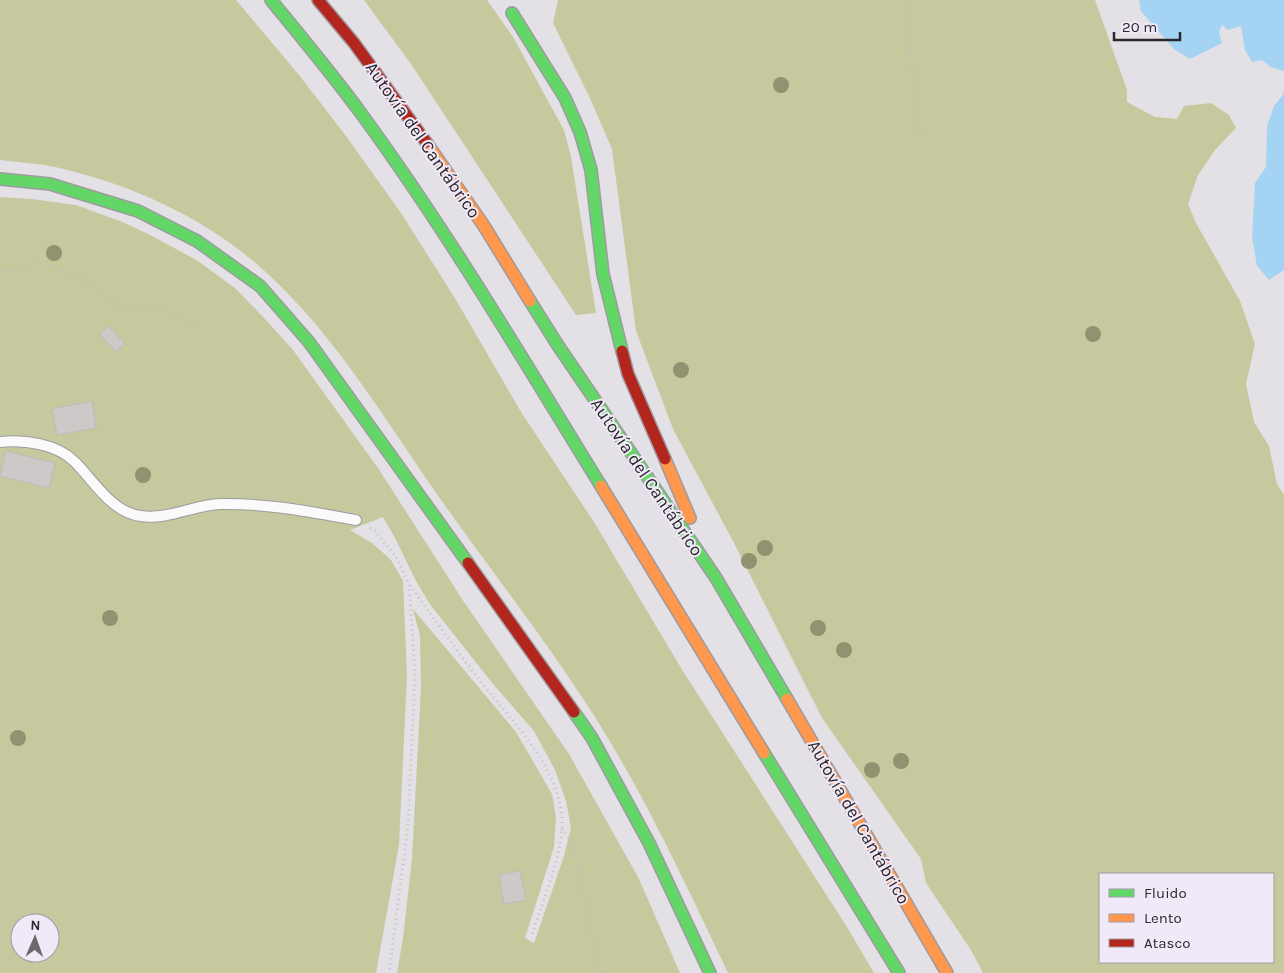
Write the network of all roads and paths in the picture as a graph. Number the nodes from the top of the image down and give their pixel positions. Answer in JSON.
{"nodes":[{"id":1,"x":271,"y":0,"type":"edge"},
{"id":2,"x":318,"y":0,"type":"edge"},
{"id":3,"x":905,"y":0,"type":"edge"},
{"id":4,"x":512,"y":14,"type":"dead end"},
{"id":5,"x":920,"y":137,"type":"dead end"},
{"id":6,"x":0,"y":179,"type":"edge"},
{"id":7,"x":0,"y":271,"type":"edge"},
{"id":8,"x":202,"y":329,"type":"dead end"},
{"id":9,"x":0,"y":442,"type":"edge"},
{"id":10,"x":356,"y":520,"type":"joint"},
{"id":11,"x":716,"y":578,"type":"junction"},
{"id":12,"x":409,"y":584,"type":"junction"},
{"id":13,"x":562,"y":828,"type":"junction"},
{"id":14,"x":531,"y":937,"type":"dead end"},
{"id":15,"x":389,"y":973,"type":"edge"},
{"id":16,"x":600,"y":973,"type":"edge"},
{"id":17,"x":710,"y":973,"type":"edge"},
{"id":18,"x":899,"y":973,"type":"edge"},
{"id":19,"x":947,"y":973,"type":"edge"}],
"edges":[{"from":1,"to":18,"type":"highway","name":"Autovía del Cantábrico"},
{"from":2,"to":11,"type":"highway","name":"Autovía del Cantábrico"},
{"from":3,"to":5,"type":"path"},
{"from":4,"to":11,"type":"highway"},
{"from":6,"to":17,"type":"highway"},
{"from":7,"to":8,"type":"path"},
{"from":9,"to":10,"type":"lane"},
{"from":10,"to":12,"type":"path"},
{"from":11,"to":19,"type":"highway","name":"Autovía del Cantábrico"},
{"from":12,"to":13,"type":"path"},
{"from":12,"to":15,"type":"path"},
{"from":13,"to":14,"type":"path"},
{"from":13,"to":16,"type":"path"}]}
